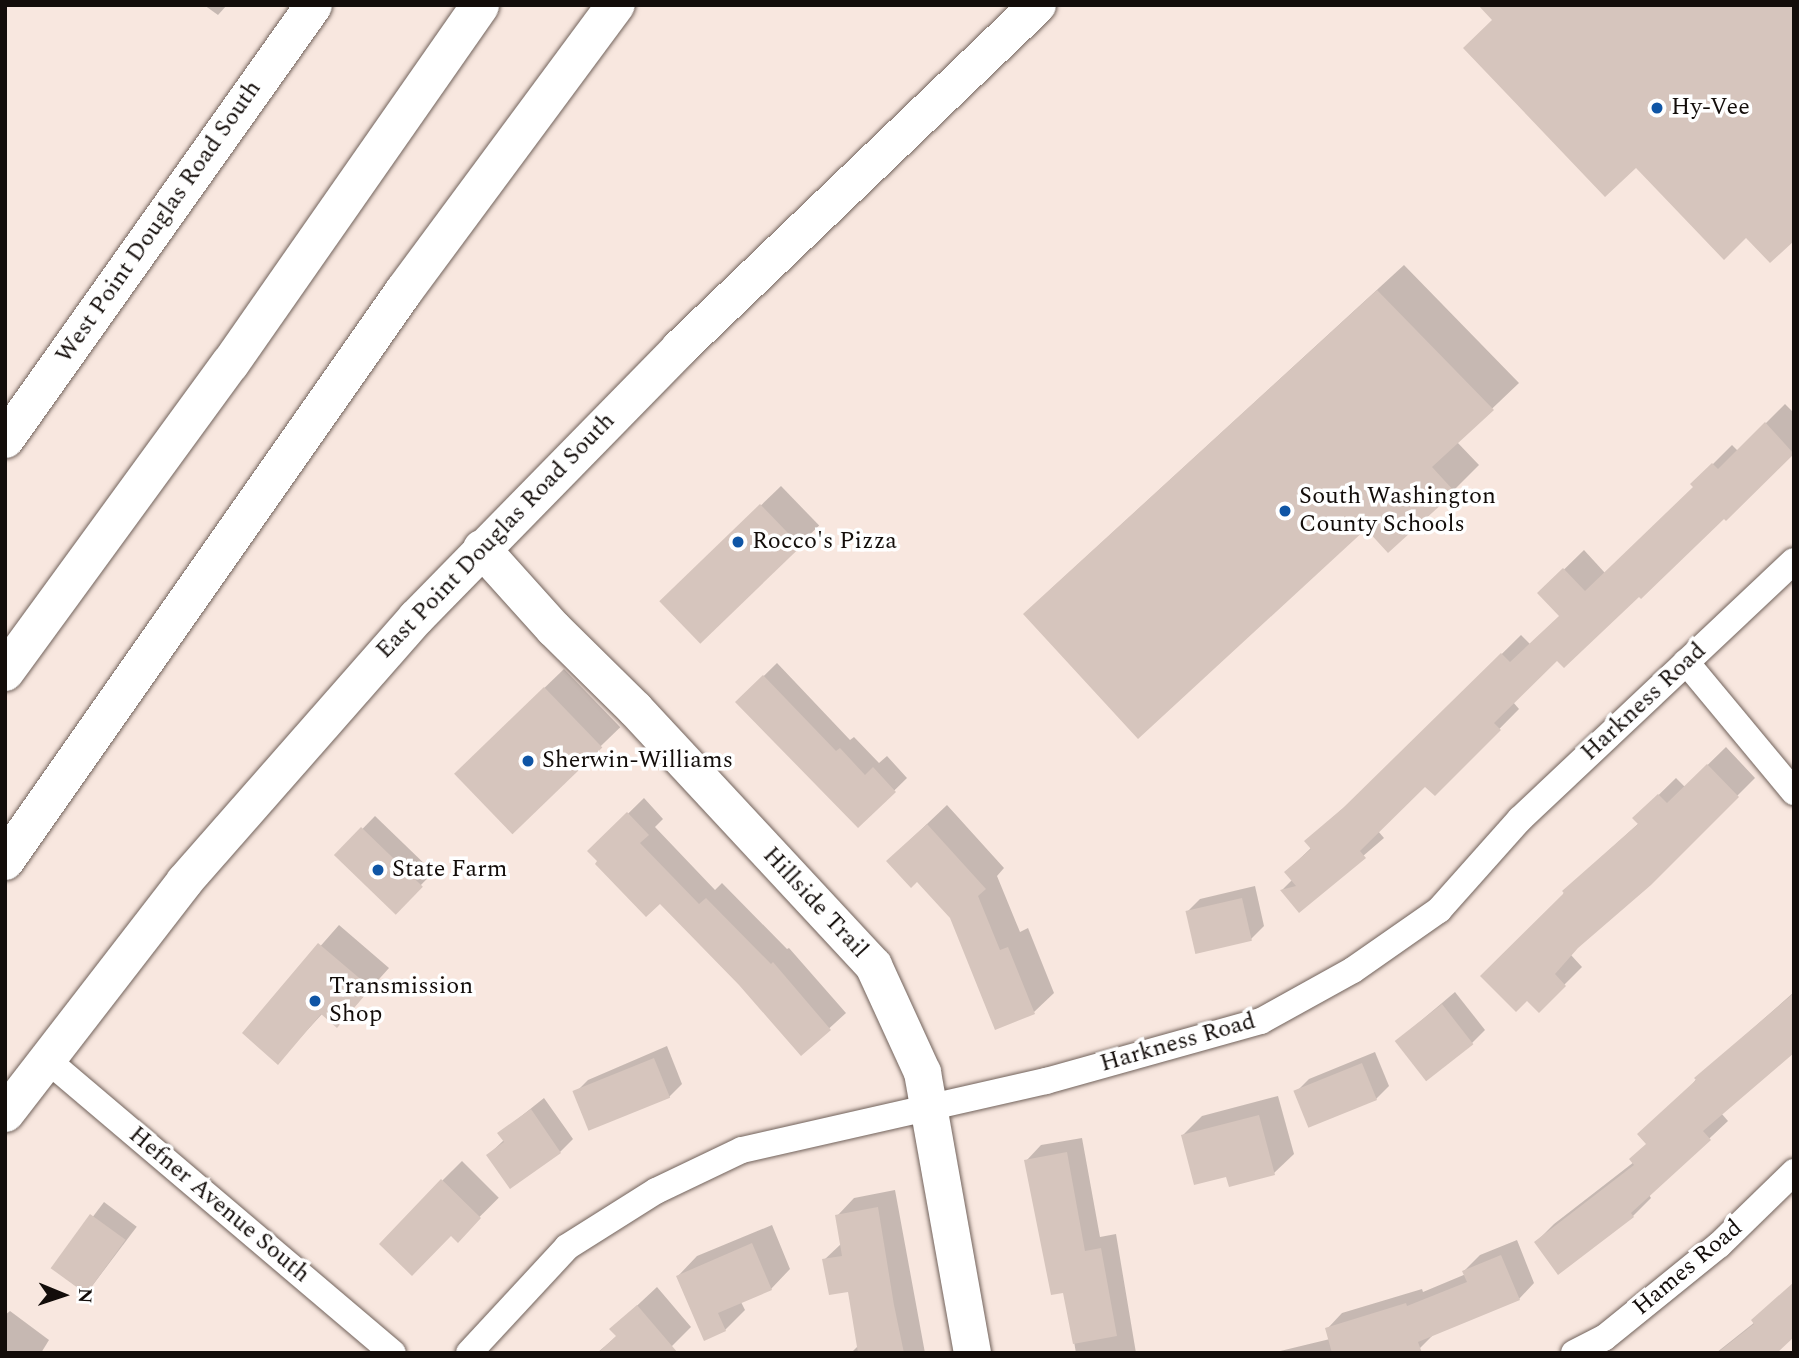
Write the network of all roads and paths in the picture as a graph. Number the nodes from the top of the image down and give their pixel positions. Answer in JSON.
{"nodes":[{"id":1,"x":313,"y":5,"type":"edge"},
{"id":2,"x":480,"y":5,"type":"edge"},
{"id":3,"x":616,"y":5,"type":"edge"},
{"id":4,"x":1037,"y":5,"type":"edge"},
{"id":5,"x":5,"y":439,"type":"edge"},
{"id":6,"x":481,"y":548,"type":"junction"},
{"id":7,"x":1794,"y":561,"type":"edge"},
{"id":8,"x":1686,"y":662,"type":"junction"},
{"id":9,"x":5,"y":672,"type":"edge"},
{"id":10,"x":1794,"y":792,"type":"edge"},
{"id":11,"x":5,"y":861,"type":"edge"},
{"id":12,"x":45,"y":1058,"type":"junction"},
{"id":13,"x":929,"y":1106,"type":"junction"},
{"id":14,"x":5,"y":1113,"type":"edge"},
{"id":15,"x":1794,"y":1172,"type":"edge"},
{"id":16,"x":393,"y":1353,"type":"edge"},
{"id":17,"x":469,"y":1353,"type":"edge"},
{"id":18,"x":972,"y":1353,"type":"edge"},
{"id":19,"x":1574,"y":1353,"type":"edge"}],
"edges":[{"from":1,"to":5,"type":"street","name":"West Point Douglas Road South"},
{"from":2,"to":9,"type":"highway"},
{"from":3,"to":11,"type":"highway"},
{"from":4,"to":6,"type":"street","name":"East Point Douglas Road South"},
{"from":6,"to":12,"type":"street","name":"East Point Douglas Road South"},
{"from":6,"to":13,"type":"street","name":"Hillside Trail"},
{"from":7,"to":8,"type":"street","name":"Harkness Road"},
{"from":8,"to":10,"type":"street"},
{"from":8,"to":13,"type":"street","name":"Harkness Road"},
{"from":12,"to":14,"type":"street","name":"East Point Douglas Road South"},
{"from":12,"to":16,"type":"street","name":"Hefner Avenue South"},
{"from":13,"to":17,"type":"street","name":"Harkness Road"},
{"from":13,"to":18,"type":"street","name":"Hillside Trail"},
{"from":15,"to":19,"type":"street","name":"Hames Road"}]}
